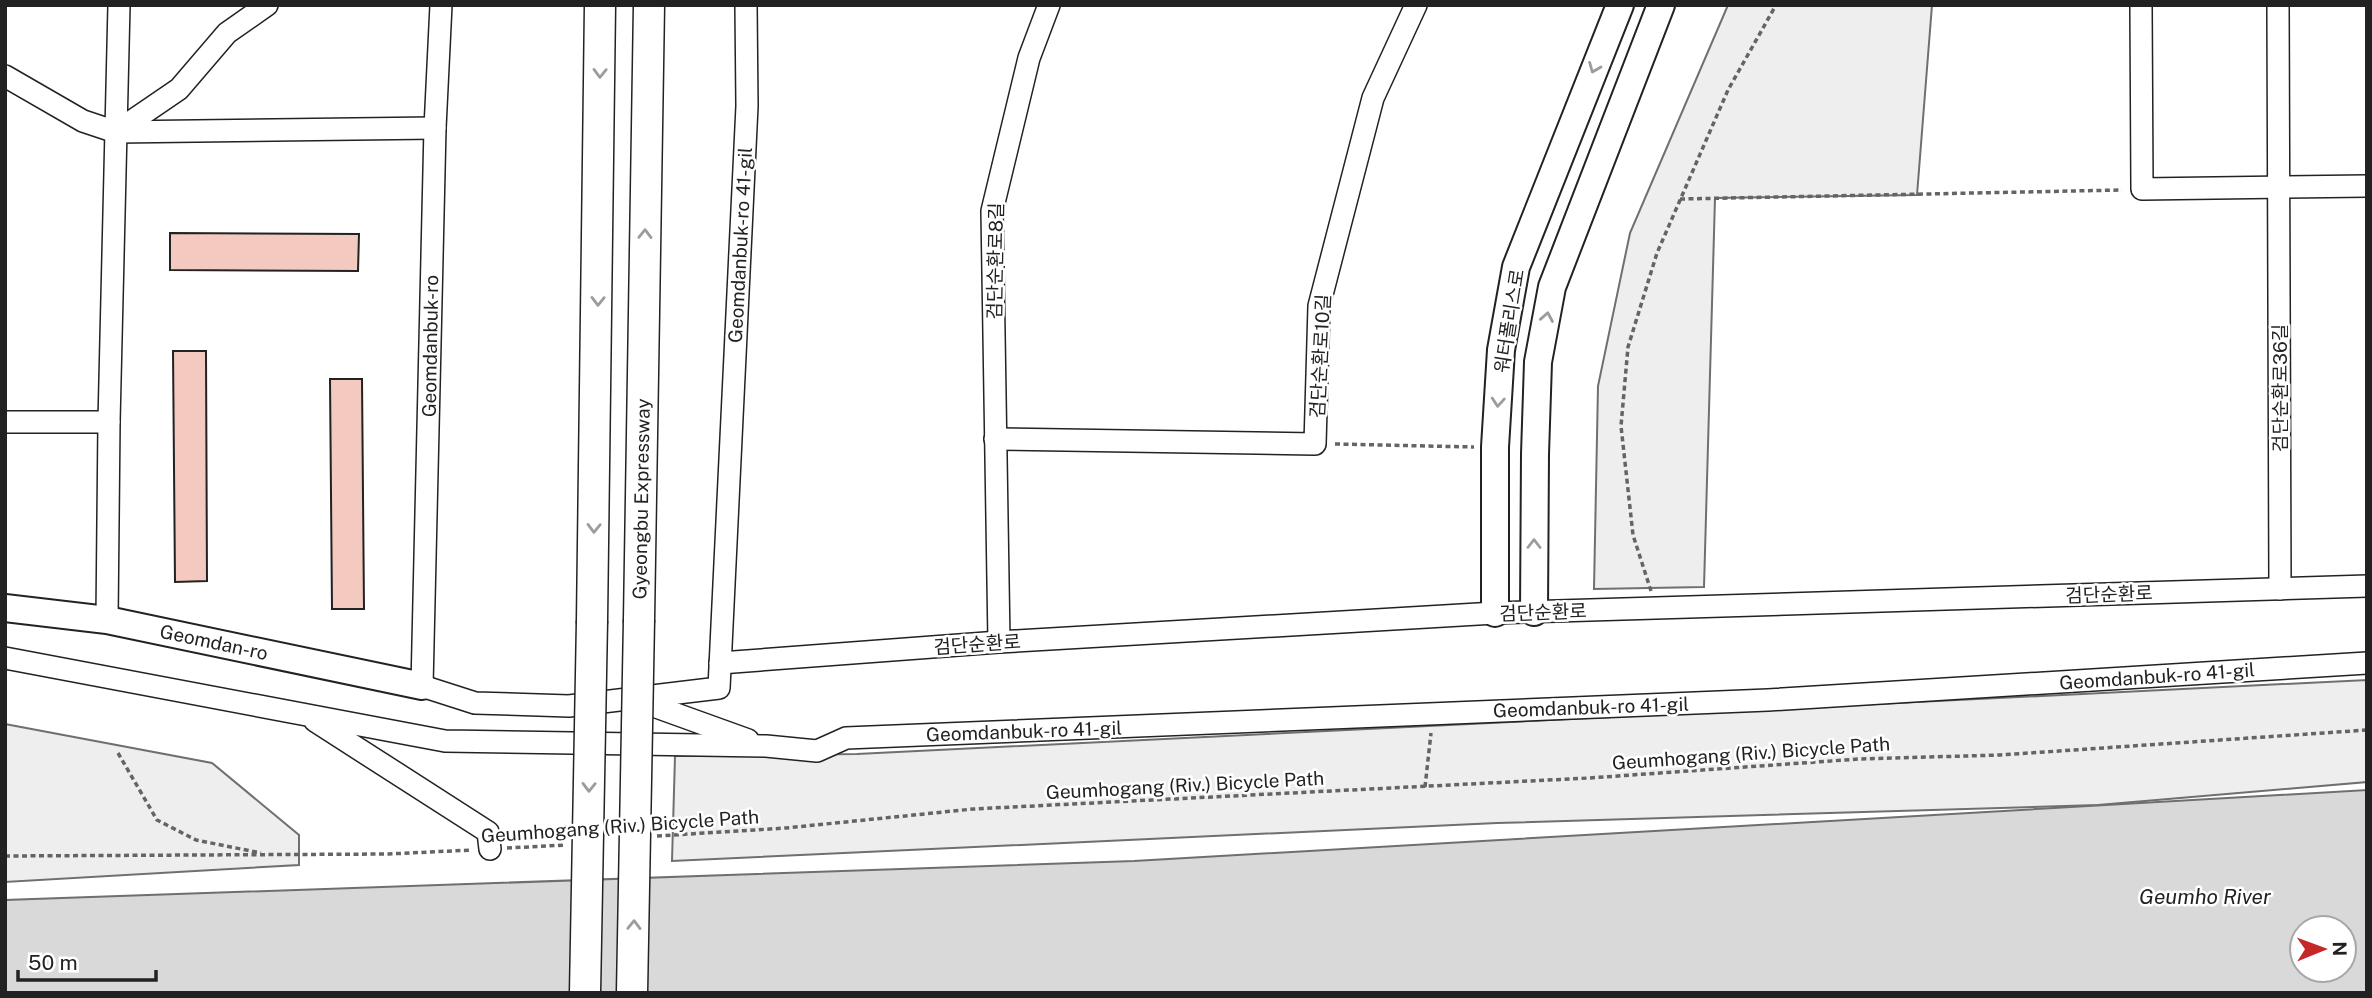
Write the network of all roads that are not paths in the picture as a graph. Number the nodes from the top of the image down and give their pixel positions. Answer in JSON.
{"nodes":[{"id":1,"x":119,"y":5,"type":"edge"},
{"id":2,"x":267,"y":5,"type":"edge"},
{"id":3,"x":441,"y":5,"type":"edge"},
{"id":4,"x":600,"y":5,"type":"edge"},
{"id":5,"x":649,"y":5,"type":"edge"},
{"id":6,"x":746,"y":5,"type":"edge"},
{"id":7,"x":1049,"y":5,"type":"edge"},
{"id":8,"x":1416,"y":5,"type":"edge"},
{"id":9,"x":1620,"y":5,"type":"edge"},
{"id":10,"x":1661,"y":5,"type":"edge"},
{"id":11,"x":2141,"y":5,"type":"edge"},
{"id":12,"x":2278,"y":5,"type":"edge"},
{"id":13,"x":5,"y":76,"type":"edge"},
{"id":14,"x":435,"y":128,"type":"junction"},
{"id":15,"x":116,"y":132,"type":"junction"},
{"id":16,"x":2367,"y":186,"type":"edge"},
{"id":17,"x":2279,"y":187,"type":"junction"},
{"id":18,"x":5,"y":422,"type":"edge"},
{"id":19,"x":109,"y":422,"type":"junction"},
{"id":20,"x":995,"y":439,"type":"junction"},
{"id":21,"x":2367,"y":586,"type":"edge"},
{"id":22,"x":2280,"y":589,"type":"junction"},
{"id":23,"x":5,"y":608,"type":"edge"},
{"id":24,"x":1534,"y":612,"type":"junction"},
{"id":25,"x":1495,"y":613,"type":"junction"},
{"id":26,"x":107,"y":620,"type":"junction"},
{"id":27,"x":999,"y":642,"type":"junction"},
{"id":28,"x":5,"y":658,"type":"edge"},
{"id":29,"x":720,"y":663,"type":"junction"},
{"id":30,"x":2367,"y":663,"type":"edge"},
{"id":31,"x":422,"y":686,"type":"junction"},
{"id":32,"x":632,"y":698,"type":"junction"},
{"id":33,"x":304,"y":715,"type":"junction"},
{"id":34,"x":766,"y":746,"type":"junction"},
{"id":35,"x":490,"y":849,"type":"road end"},
{"id":36,"x":585,"y":993,"type":"edge"},
{"id":37,"x":632,"y":993,"type":"edge"}],
"edges":[{"from":1,"to":15,"type":"street"},
{"from":2,"to":15,"type":"street"},
{"from":3,"to":14,"type":"street","name":"Geomdanbuk-ro"},
{"from":4,"to":36,"type":"highway","one_way":true,"bridge":true},
{"from":37,"to":5,"type":"highway","name":"Gyeongbu Expressway","one_way":true,"bridge":true},
{"from":6,"to":29,"type":"street","name":"Geomdanbuk-ro 41-gil"},
{"from":7,"to":20,"type":"street","name":"검단순환로8길"},
{"from":8,"to":20,"type":"street","name":"검단순환로10길"},
{"from":9,"to":25,"type":"main road","name":"워터폴리스로","one_way":true},
{"from":24,"to":10,"type":"main road","name":"워터폴리스로","one_way":true},
{"from":11,"to":17,"type":"street"},
{"from":12,"to":17,"type":"street","name":"검단순환로36길"},
{"from":13,"to":15,"type":"street"},
{"from":14,"to":15,"type":"street"},
{"from":14,"to":31,"type":"street","name":"Geomdanbuk-ro"},
{"from":15,"to":19,"type":"street"},
{"from":16,"to":17,"type":"street"},
{"from":17,"to":22,"type":"street","name":"검단순환로36길"},
{"from":18,"to":19,"type":"street"},
{"from":19,"to":26,"type":"street"},
{"from":20,"to":27,"type":"street","name":"검단순환로8길"},
{"from":21,"to":22,"type":"street","name":"검단순환로"},
{"from":22,"to":24,"type":"street","name":"검단순환로"},
{"from":23,"to":26,"type":"main road","name":"Geomdan-ro"},
{"from":24,"to":25,"type":"street","name":"검단순환로"},
{"from":25,"to":27,"type":"street","name":"검단순환로"},
{"from":26,"to":31,"type":"main road","name":"Geomdan-ro"},
{"from":27,"to":29,"type":"street","name":"검단순환로"},
{"from":28,"to":33,"type":"street"},
{"from":29,"to":32,"type":"street","name":"Geomdanbuk-ro 41-gil"},
{"from":30,"to":34,"type":"street","name":"Geomdanbuk-ro 41-gil"},
{"from":31,"to":32,"type":"street","name":"Geomdanbuk-ro 41-gil"},
{"from":32,"to":34,"type":"street"},
{"from":33,"to":34,"type":"street"},
{"from":33,"to":35,"type":"street"}]}
